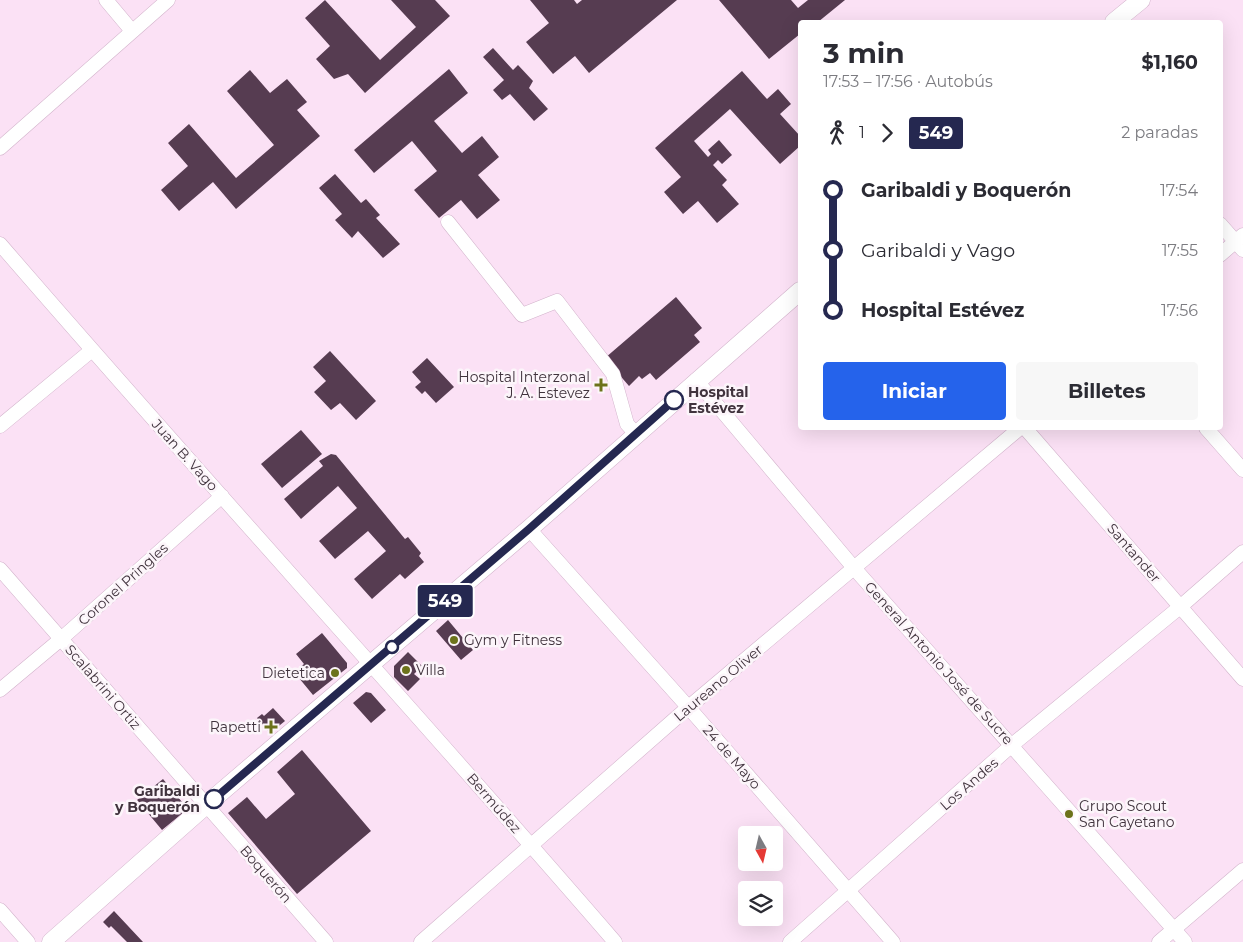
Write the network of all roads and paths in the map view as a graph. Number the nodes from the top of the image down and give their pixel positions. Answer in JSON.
{"nodes":[{"id":1,"x":106,"y":0,"type":"edge"},
{"id":2,"x":168,"y":0,"type":"edge"},
{"id":3,"x":1141,"y":0,"type":"edge"},
{"id":4,"x":1116,"y":20,"type":"edge"},
{"id":5,"x":132,"y":31,"type":"junction"},
{"id":6,"x":0,"y":148,"type":"edge"},
{"id":7,"x":448,"y":222,"type":"dead end"},
{"id":8,"x":1223,"y":227,"type":"edge"},
{"id":9,"x":1240,"y":242,"type":"edge"},
{"id":10,"x":0,"y":244,"type":"edge"},
{"id":11,"x":1223,"y":253,"type":"edge"},
{"id":12,"x":798,"y":293,"type":"edge"},
{"id":13,"x":92,"y":350,"type":"junction"},
{"id":14,"x":696,"y":380,"type":"junction"},
{"id":15,"x":0,"y":426,"type":"edge"},
{"id":16,"x":1018,"y":430,"type":"edge"},
{"id":17,"x":1027,"y":430,"type":"edge"},
{"id":18,"x":1208,"y":430,"type":"edge"},
{"id":19,"x":636,"y":434,"type":"junction"},
{"id":20,"x":1243,"y":470,"type":"edge"},
{"id":21,"x":222,"y":496,"type":"junction"},
{"id":22,"x":529,"y":529,"type":"junction"},
{"id":23,"x":1243,"y":552,"type":"edge"},
{"id":24,"x":854,"y":568,"type":"junction"},
{"id":25,"x":0,"y":569,"type":"edge"},
{"id":26,"x":1180,"y":607,"type":"junction"},
{"id":27,"x":60,"y":639,"type":"junction"},
{"id":28,"x":372,"y":664,"type":"junction"},
{"id":29,"x":1243,"y":680,"type":"edge"},
{"id":30,"x":0,"y":690,"type":"edge"},
{"id":31,"x":689,"y":708,"type":"junction"},
{"id":32,"x":1012,"y":746,"type":"junction"},
{"id":33,"x":206,"y":805,"type":"junction"},
{"id":34,"x":532,"y":845,"type":"junction"},
{"id":35,"x":1243,"y":870,"type":"edge"},
{"id":36,"x":848,"y":890,"type":"junction"},
{"id":37,"x":0,"y":910,"type":"edge"},
{"id":38,"x":1174,"y":929,"type":"junction"},
{"id":39,"x":28,"y":942,"type":"edge"},
{"id":40,"x":51,"y":942,"type":"edge"},
{"id":41,"x":326,"y":942,"type":"edge"},
{"id":42,"x":420,"y":942,"type":"edge"},
{"id":43,"x":616,"y":942,"type":"edge"},
{"id":44,"x":790,"y":942,"type":"edge"},
{"id":45,"x":893,"y":942,"type":"edge"},
{"id":46,"x":1159,"y":942,"type":"edge"},
{"id":47,"x":1186,"y":942,"type":"edge"}],
"edges":[{"from":1,"to":5,"type":"street"},
{"from":2,"to":5,"type":"street"},
{"from":3,"to":4,"type":"main road"},
{"from":5,"to":6,"type":"street"},
{"from":7,"to":19,"type":"street"},
{"from":8,"to":9,"type":"street"},
{"from":9,"to":11,"type":"street"},
{"from":10,"to":13,"type":"street","name":"Juan B. Vago"},
{"from":12,"to":14,"type":"main road"},
{"from":13,"to":15,"type":"street"},
{"from":13,"to":21,"type":"street","name":"Juan B. Vago"},
{"from":14,"to":19,"type":"main road"},
{"from":14,"to":24,"type":"street","name":"General Antonio José de Sucre"},
{"from":16,"to":24,"type":"street","name":"Laureano Oliver"},
{"from":17,"to":26,"type":"street","name":"Santander"},
{"from":18,"to":20,"type":"street"},
{"from":19,"to":22,"type":"main road"},
{"from":21,"to":27,"type":"street","name":"Coronel Pringles"},
{"from":21,"to":28,"type":"street","name":"Juan B. Vago"},
{"from":22,"to":28,"type":"main road"},
{"from":22,"to":31,"type":"street","name":"24 de Mayo"},
{"from":23,"to":26,"type":"street","name":"Los Andes"},
{"from":24,"to":31,"type":"street","name":"Laureano Oliver"},
{"from":24,"to":32,"type":"street","name":"General Antonio José de Sucre"},
{"from":25,"to":27,"type":"street","name":"Scalabrini Ortiz"},
{"from":26,"to":29,"type":"street","name":"Santander"},
{"from":26,"to":32,"type":"street","name":"Los Andes"},
{"from":27,"to":30,"type":"street","name":"Coronel Pringles"},
{"from":27,"to":33,"type":"street","name":"Scalabrini Ortiz"},
{"from":28,"to":33,"type":"main road"},
{"from":28,"to":34,"type":"street","name":"Bermúdez"},
{"from":31,"to":34,"type":"street","name":"Laureano Oliver"},
{"from":31,"to":36,"type":"street","name":"24 de Mayo"},
{"from":32,"to":36,"type":"street","name":"Los Andes"},
{"from":32,"to":38,"type":"street","name":"General Antonio José de Sucre"},
{"from":33,"to":40,"type":"main road"},
{"from":33,"to":41,"type":"street","name":"Boquerón"},
{"from":34,"to":42,"type":"street","name":"Laureano Oliver"},
{"from":34,"to":43,"type":"street","name":"Bermúdez"},
{"from":35,"to":38,"type":"street"},
{"from":36,"to":44,"type":"street","name":"Los Andes"},
{"from":36,"to":45,"type":"street","name":"24 de Mayo"},
{"from":37,"to":39,"type":"street"},
{"from":38,"to":46,"type":"street"},
{"from":38,"to":47,"type":"street","name":"General Antonio José de Sucre"}]}
